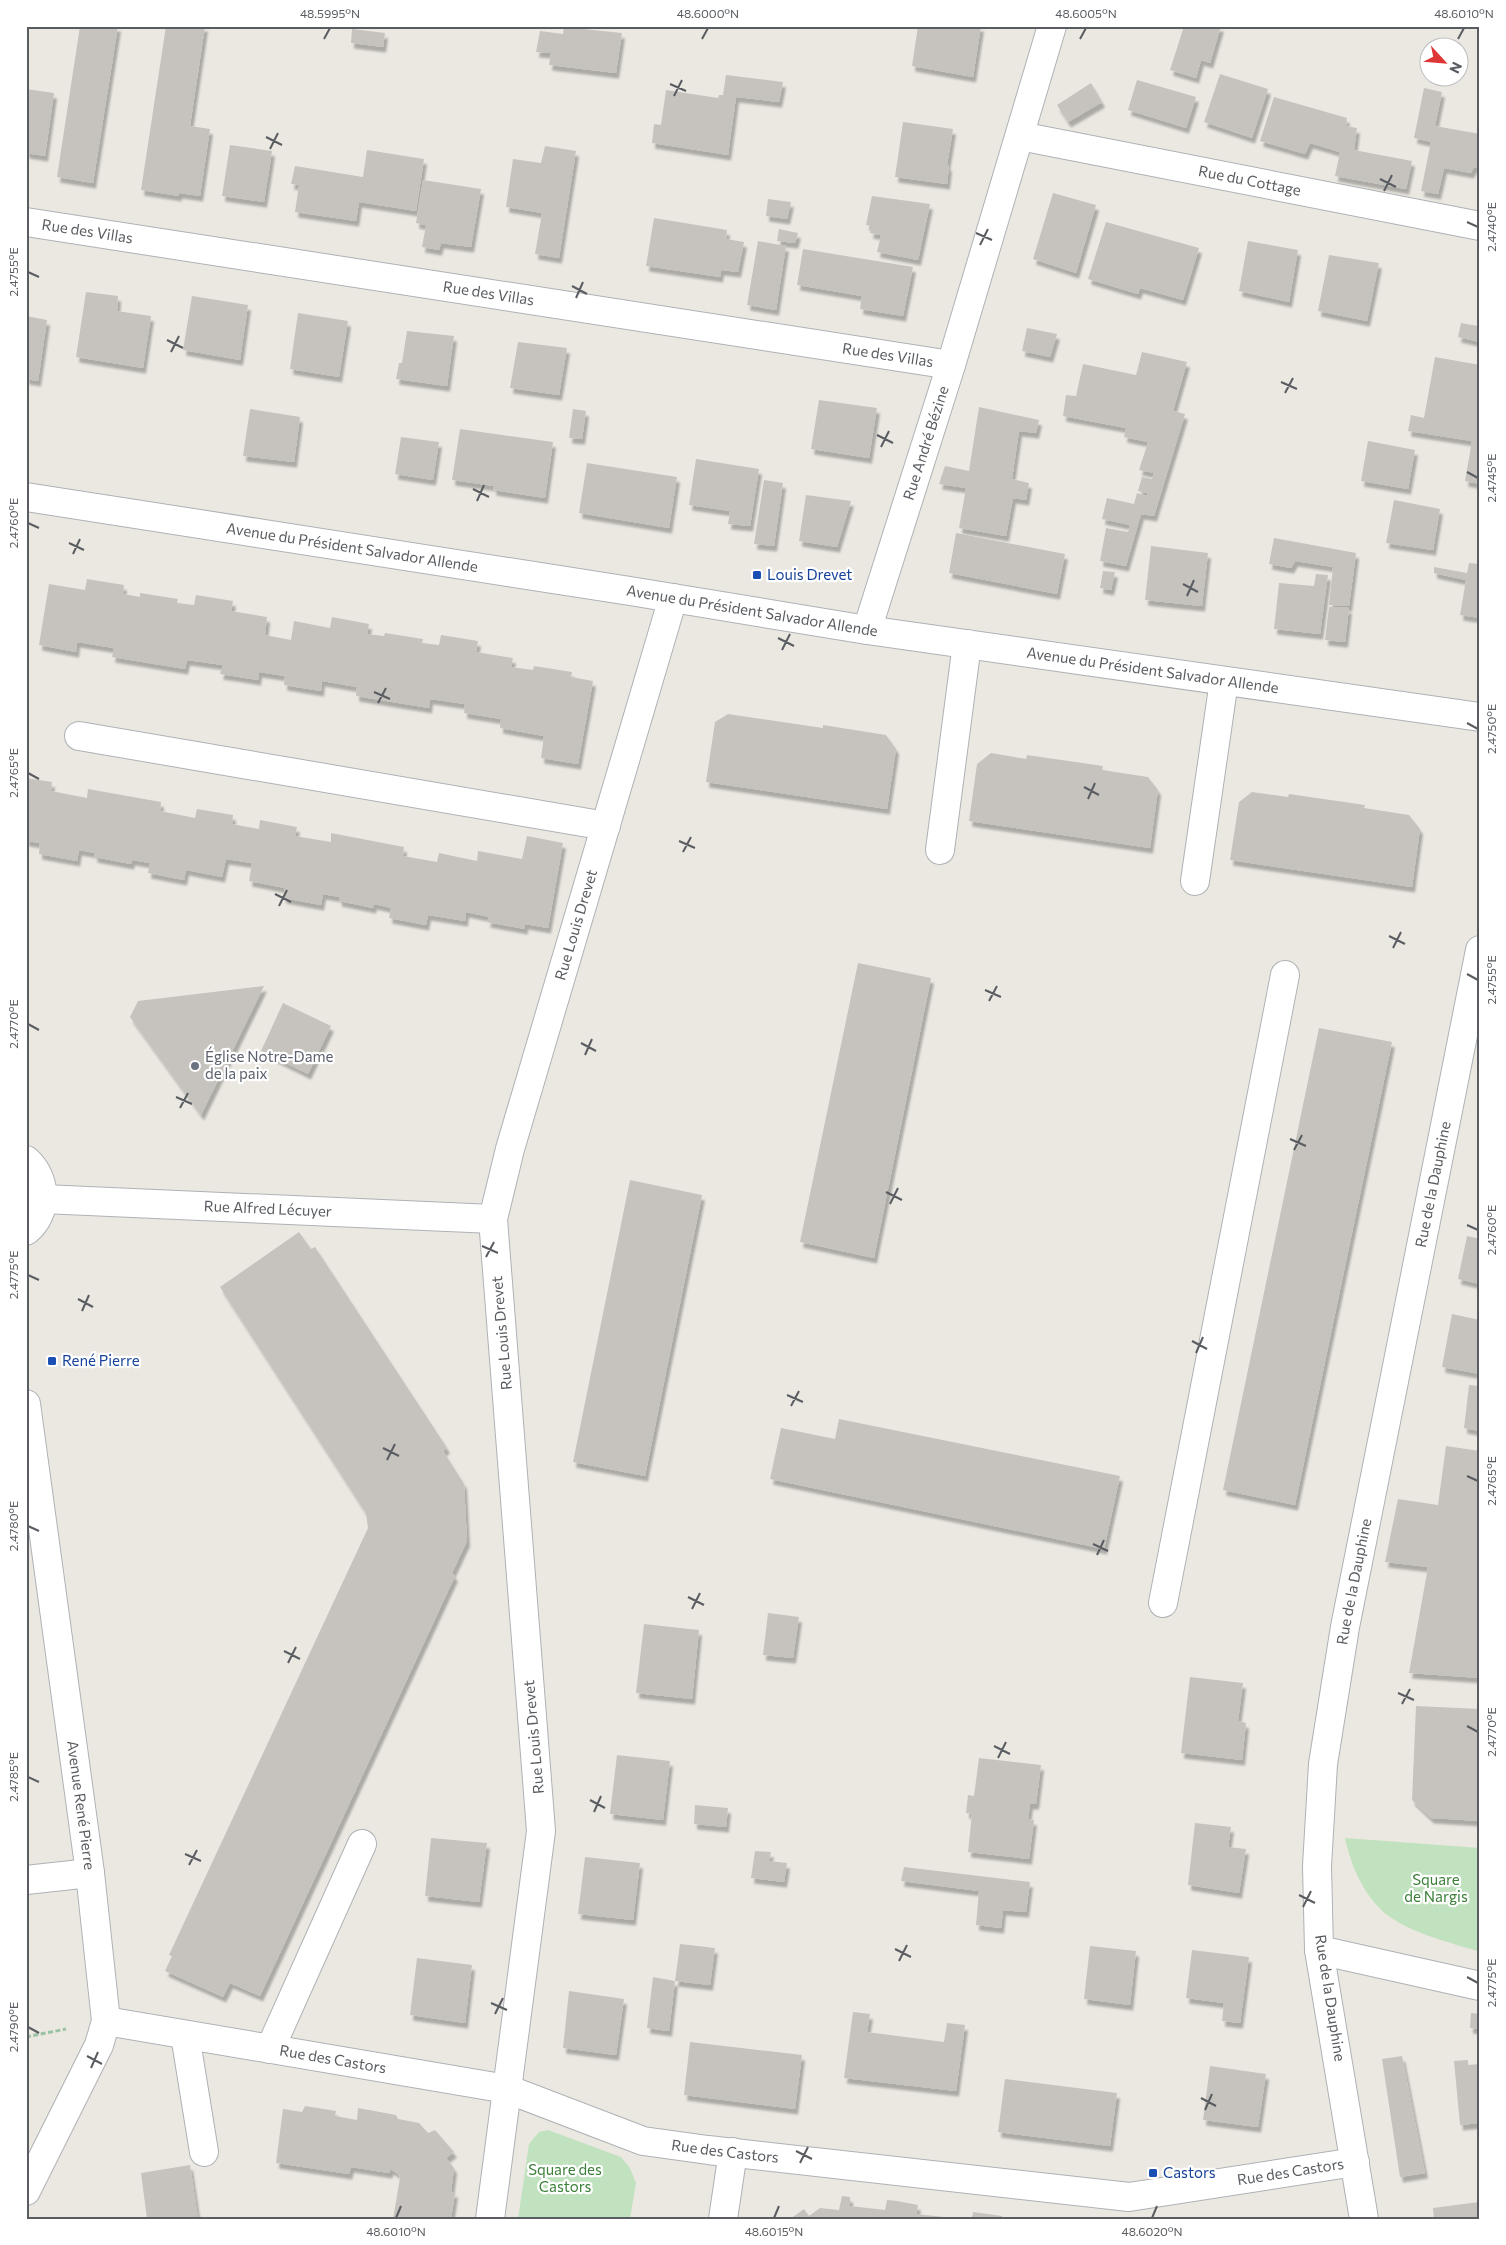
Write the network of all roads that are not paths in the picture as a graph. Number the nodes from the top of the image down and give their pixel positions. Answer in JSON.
{"nodes":[{"id":1,"x":1052,"y":26,"type":"edge"},
{"id":2,"x":1020,"y":136,"type":"junction"},
{"id":3,"x":26,"y":222,"type":"edge"},
{"id":4,"x":1480,"y":226,"type":"edge"},
{"id":5,"x":951,"y":364,"type":"junction"},
{"id":6,"x":26,"y":497,"type":"edge"},
{"id":7,"x":673,"y":598,"type":"junction"},
{"id":8,"x":867,"y":630,"type":"junction"},
{"id":9,"x":966,"y":644,"type":"junction"},
{"id":10,"x":1224,"y":681,"type":"junction"},
{"id":11,"x":1480,"y":717,"type":"edge"},
{"id":12,"x":79,"y":736,"type":"dead end"},
{"id":13,"x":606,"y":826,"type":"junction"},
{"id":14,"x":940,"y":850,"type":"dead end"},
{"id":15,"x":1195,"y":881,"type":"dead end"},
{"id":16,"x":1480,"y":950,"type":"edge"},
{"id":17,"x":1285,"y":975,"type":"dead end"},
{"id":18,"x":26,"y":1160,"type":"edge"},
{"id":19,"x":43,"y":1199,"type":"junction"},
{"id":20,"x":493,"y":1219,"type":"junction"},
{"id":21,"x":26,"y":1230,"type":"edge"},
{"id":22,"x":26,"y":1404,"type":"edge"},
{"id":23,"x":1163,"y":1603,"type":"dead end"},
{"id":24,"x":362,"y":1844,"type":"dead end"},
{"id":25,"x":90,"y":1873,"type":"junction"},
{"id":26,"x":26,"y":1880,"type":"edge"},
{"id":27,"x":1319,"y":1950,"type":"junction"},
{"id":28,"x":1480,"y":1986,"type":"edge"},
{"id":29,"x":106,"y":2021,"type":"junction"},
{"id":30,"x":186,"y":2035,"type":"junction"},
{"id":31,"x":270,"y":2049,"type":"junction"},
{"id":32,"x":507,"y":2089,"type":"junction"},
{"id":33,"x":204,"y":2152,"type":"dead end"},
{"id":34,"x":733,"y":2152,"type":"junction"},
{"id":35,"x":1355,"y":2162,"type":"junction"},
{"id":36,"x":26,"y":2191,"type":"edge"},
{"id":37,"x":490,"y":2219,"type":"edge"},
{"id":38,"x":723,"y":2219,"type":"edge"},
{"id":39,"x":1364,"y":2219,"type":"edge"}],
"edges":[{"from":1,"to":2,"type":"street","name":"Rue André Bézine"},
{"from":2,"to":4,"type":"street","name":"Rue du Cottage"},
{"from":2,"to":5,"type":"street","name":"Rue André Bézine"},
{"from":3,"to":5,"type":"street","name":"Rue des Villas"},
{"from":5,"to":8,"type":"street","name":"Rue André Bézine"},
{"from":6,"to":7,"type":"street","name":"Avenue du Président Salvador Allende"},
{"from":7,"to":8,"type":"street","name":"Avenue du Président Salvador Allende"},
{"from":7,"to":13,"type":"street","name":"Rue Louis Drevet"},
{"from":8,"to":9,"type":"street","name":"Avenue du Président Salvador Allende"},
{"from":9,"to":10,"type":"street","name":"Avenue du Président Salvador Allende"},
{"from":9,"to":14,"type":"street"},
{"from":10,"to":11,"type":"street","name":"Avenue du Président Salvador Allende"},
{"from":10,"to":15,"type":"street"},
{"from":12,"to":13,"type":"street"},
{"from":13,"to":20,"type":"street","name":"Rue Louis Drevet"},
{"from":16,"to":27,"type":"street","name":"Rue de la Dauphine"},
{"from":17,"to":23,"type":"street"},
{"from":18,"to":19,"type":"street"},
{"from":19,"to":20,"type":"street","name":"Rue Alfred Lécuyer"},
{"from":19,"to":21,"type":"street"},
{"from":20,"to":32,"type":"street","name":"Rue Louis Drevet"},
{"from":22,"to":25,"type":"street","name":"Avenue René Pierre"},
{"from":24,"to":31,"type":"street"},
{"from":25,"to":26,"type":"street"},
{"from":25,"to":29,"type":"street","name":"Avenue René Pierre"},
{"from":27,"to":28,"type":"street"},
{"from":27,"to":35,"type":"street","name":"Rue de la Dauphine"},
{"from":29,"to":30,"type":"street","name":"Rue des Castors"},
{"from":29,"to":36,"type":"street","name":"Avenue René Pierre"},
{"from":30,"to":31,"type":"street","name":"Rue des Castors"},
{"from":30,"to":33,"type":"street"},
{"from":31,"to":32,"type":"street","name":"Rue des Castors"},
{"from":32,"to":34,"type":"street","name":"Rue des Castors"},
{"from":32,"to":37,"type":"street","name":"Rue Louis Drevet"},
{"from":34,"to":35,"type":"street","name":"Rue des Castors"},
{"from":34,"to":38,"type":"street"},
{"from":35,"to":39,"type":"street","name":"Rue de la Dauphine"}]}
